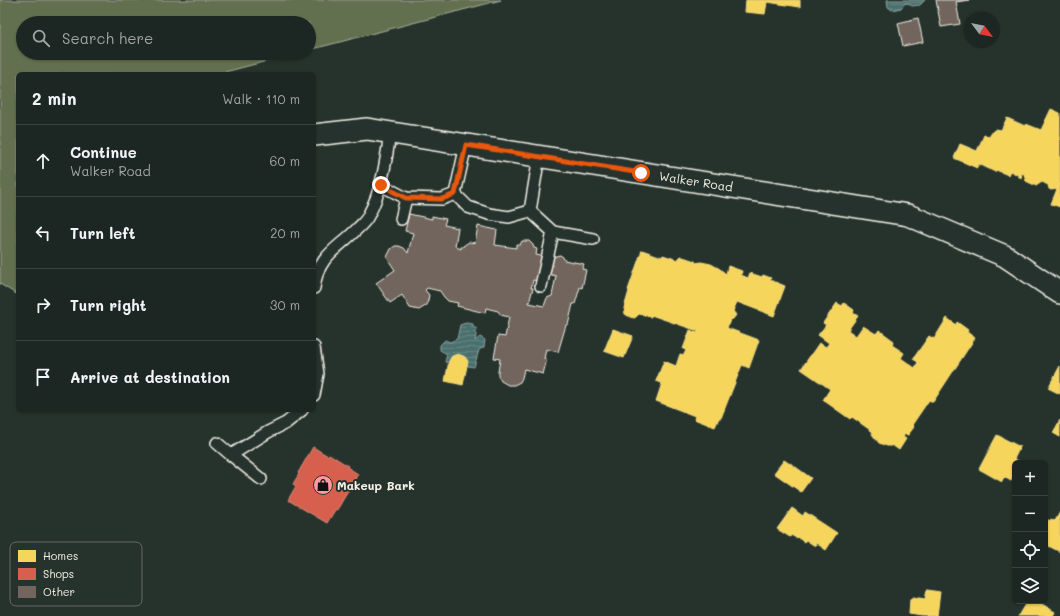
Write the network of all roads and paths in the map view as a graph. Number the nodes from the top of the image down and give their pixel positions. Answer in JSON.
{"nodes":[{"id":1,"x":390,"y":133,"type":"junction"},
{"id":2,"x":316,"y":135,"type":"edge"},
{"id":3,"x":466,"y":145,"type":"junction"},
{"id":4,"x":539,"y":156,"type":"junction"},
{"id":5,"x":381,"y":185,"type":"junction"},
{"id":6,"x":455,"y":194,"type":"junction"},
{"id":7,"x":406,"y":198,"type":"junction"},
{"id":8,"x":530,"y":211,"type":"junction"},
{"id":9,"x":401,"y":218,"type":"dead end"},
{"id":10,"x":553,"y":232,"type":"junction"},
{"id":11,"x":593,"y":239,"type":"dead end"},
{"id":12,"x":316,"y":277,"type":"edge"},
{"id":13,"x":541,"y":286,"type":"dead end"},
{"id":14,"x":1060,"y":293,"type":"edge"},
{"id":15,"x":316,"y":360,"type":"edge"},
{"id":16,"x":316,"y":384,"type":"edge"},
{"id":17,"x":300,"y":412,"type":"edge"},
{"id":18,"x":217,"y":443,"type":"dead end"},
{"id":19,"x":231,"y":455,"type":"junction"},
{"id":20,"x":262,"y":479,"type":"dead end"}],
"edges":[{"from":1,"to":2,"type":"street","name":"Walker Road"},
{"from":1,"to":3,"type":"street","name":"Walker Road"},
{"from":1,"to":5,"type":"lane"},
{"from":3,"to":4,"type":"street","name":"Walker Road"},
{"from":3,"to":6,"type":"lane"},
{"from":4,"to":8,"type":"lane"},
{"from":4,"to":14,"type":"street","name":"Walker Road"},
{"from":5,"to":7,"type":"lane"},
{"from":5,"to":12,"type":"lane"},
{"from":6,"to":7,"type":"lane"},
{"from":6,"to":8,"type":"lane"},
{"from":7,"to":9,"type":"lane"},
{"from":8,"to":10,"type":"lane"},
{"from":10,"to":11,"type":"lane"},
{"from":10,"to":13,"type":"lane"},
{"from":15,"to":16,"type":"lane"},
{"from":17,"to":19,"type":"lane"},
{"from":18,"to":19,"type":"lane"},
{"from":19,"to":20,"type":"lane"}]}
